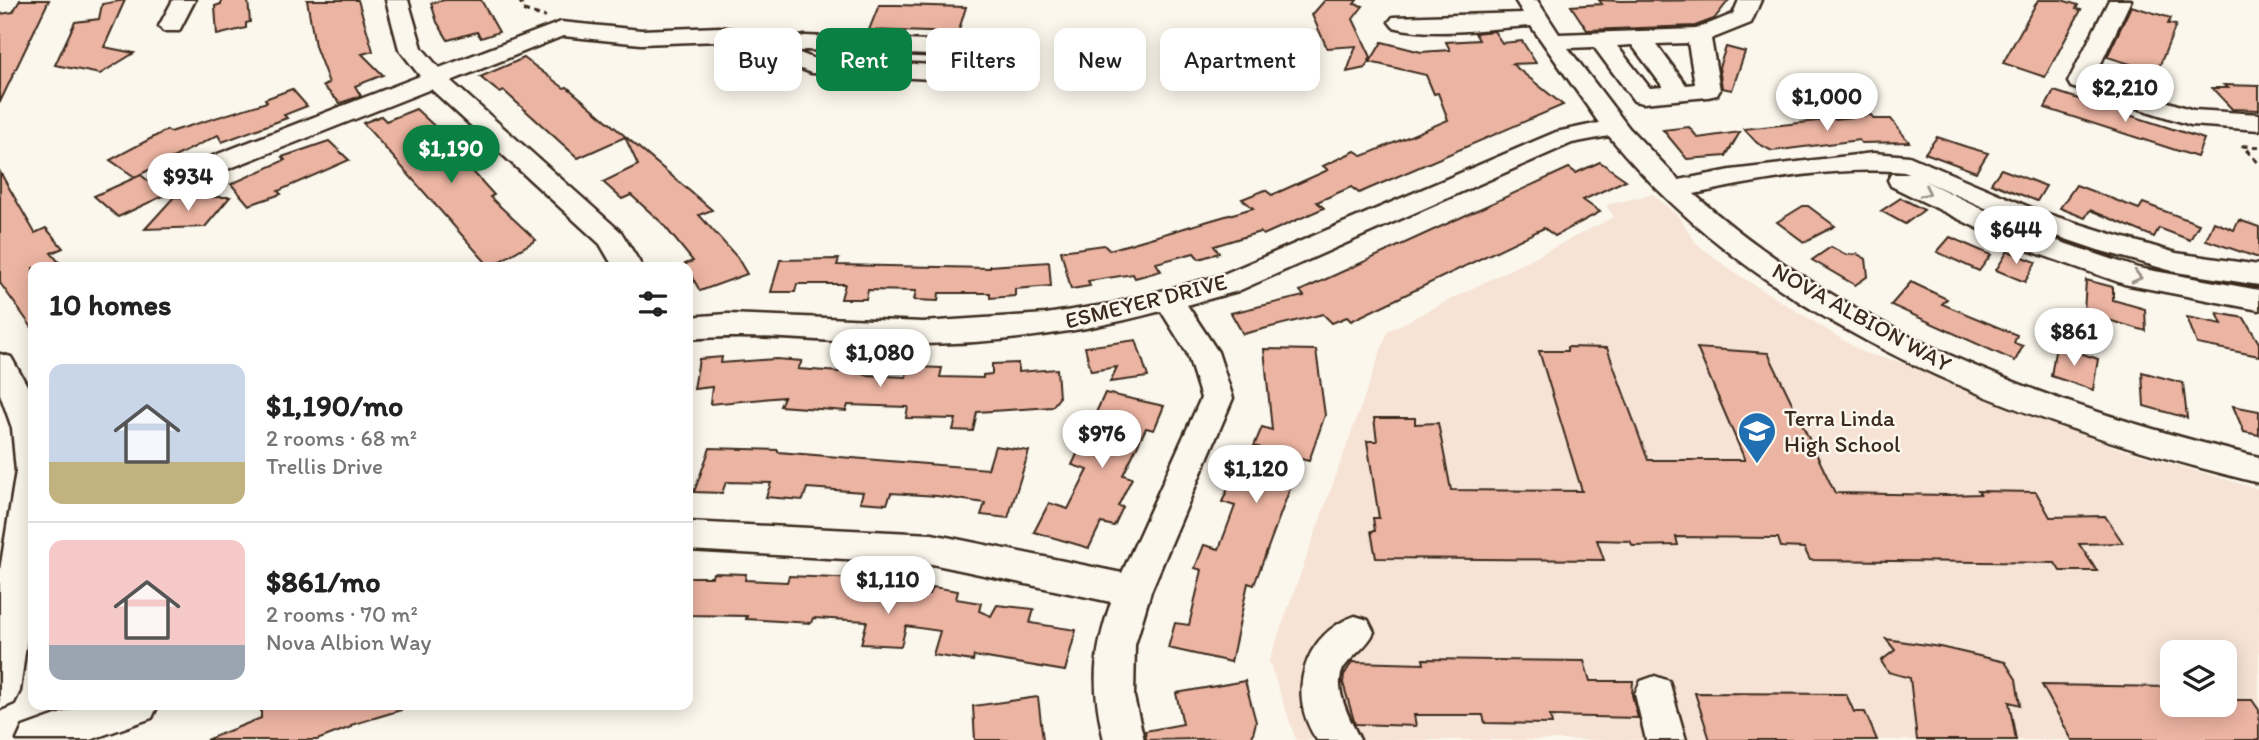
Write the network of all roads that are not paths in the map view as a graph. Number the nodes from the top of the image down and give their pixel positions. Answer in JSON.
{"nodes":[{"id":1,"x":184,"y":0,"type":"edge"},
{"id":2,"x":397,"y":0,"type":"edge"},
{"id":3,"x":1750,"y":0,"type":"edge"},
{"id":4,"x":2120,"y":0,"type":"edge"},
{"id":5,"x":1539,"y":20,"type":"edge"},
{"id":6,"x":1401,"y":22,"type":"dead end"},
{"id":7,"x":170,"y":26,"type":"dead end"},
{"id":8,"x":714,"y":34,"type":"edge"},
{"id":9,"x":1699,"y":36,"type":"junction"},
{"id":10,"x":1639,"y":38,"type":"junction"},
{"id":11,"x":1600,"y":39,"type":"junction"},
{"id":12,"x":770,"y":49,"type":"joint"},
{"id":13,"x":435,"y":79,"type":"junction"},
{"id":14,"x":1681,"y":93,"type":"junction"},
{"id":15,"x":2259,"y":122,"type":"edge"},
{"id":16,"x":1617,"y":127,"type":"junction"},
{"id":17,"x":214,"y":165,"type":"dead end"},
{"id":18,"x":1838,"y":166,"type":"junction"},
{"id":19,"x":1672,"y":190,"type":"junction"},
{"id":20,"x":625,"y":262,"type":"edge"},
{"id":21,"x":2259,"y":275,"type":"edge"},
{"id":22,"x":1169,"y":300,"type":"junction"},
{"id":23,"x":2259,"y":300,"type":"edge"},
{"id":24,"x":693,"y":328,"type":"edge"},
{"id":25,"x":0,"y":365,"type":"edge"},
{"id":26,"x":28,"y":422,"type":"edge"},
{"id":27,"x":2259,"y":470,"type":"edge"},
{"id":28,"x":28,"y":488,"type":"edge"},
{"id":29,"x":21,"y":512,"type":"edge"},
{"id":30,"x":693,"y":536,"type":"edge"},
{"id":31,"x":1133,"y":591,"type":"junction"},
{"id":32,"x":1355,"y":632,"type":"dead end"},
{"id":33,"x":0,"y":691,"type":"edge"},
{"id":34,"x":1655,"y":694,"type":"dead end"},
{"id":35,"x":124,"y":710,"type":"edge"},
{"id":36,"x":37,"y":740,"type":"edge"},
{"id":37,"x":1124,"y":740,"type":"edge"},
{"id":38,"x":1340,"y":740,"type":"edge"},
{"id":39,"x":1666,"y":740,"type":"edge"}],
"edges":[{"from":1,"to":7,"type":"street"},
{"from":2,"to":13,"type":"street"},
{"from":3,"to":9,"type":"street"},
{"from":4,"to":15,"type":"street"},
{"from":5,"to":6,"type":"street"},
{"from":5,"to":11,"type":"street"},
{"from":5,"to":16,"type":"street","name":"NOVA ALBION WAY"},
{"from":8,"to":13,"type":"street"},
{"from":9,"to":10,"type":"street"},
{"from":9,"to":14,"type":"street"},
{"from":10,"to":11,"type":"street"},
{"from":10,"to":14,"type":"street"},
{"from":11,"to":14,"type":"street"},
{"from":12,"to":12,"type":"street"},
{"from":13,"to":17,"type":"street"},
{"from":13,"to":20,"type":"street"},
{"from":16,"to":19,"type":"street","name":"NOVA ALBION WAY"},
{"from":16,"to":22,"type":"street","name":"ESMEYER DRIVE"},
{"from":18,"to":19,"type":"street"},
{"from":18,"to":21,"type":"street"},
{"from":18,"to":23,"type":"street","one_way":true},
{"from":19,"to":27,"type":"street","name":"NOVA ALBION WAY"},
{"from":22,"to":24,"type":"street","name":"ESMEYER DRIVE"},
{"from":22,"to":31,"type":"street"},
{"from":25,"to":26,"type":"street"},
{"from":28,"to":29,"type":"street"},
{"from":29,"to":33,"type":"street"},
{"from":30,"to":31,"type":"street"},
{"from":31,"to":37,"type":"street"},
{"from":32,"to":38,"type":"street"},
{"from":34,"to":39,"type":"street"},
{"from":35,"to":36,"type":"street"}]}
